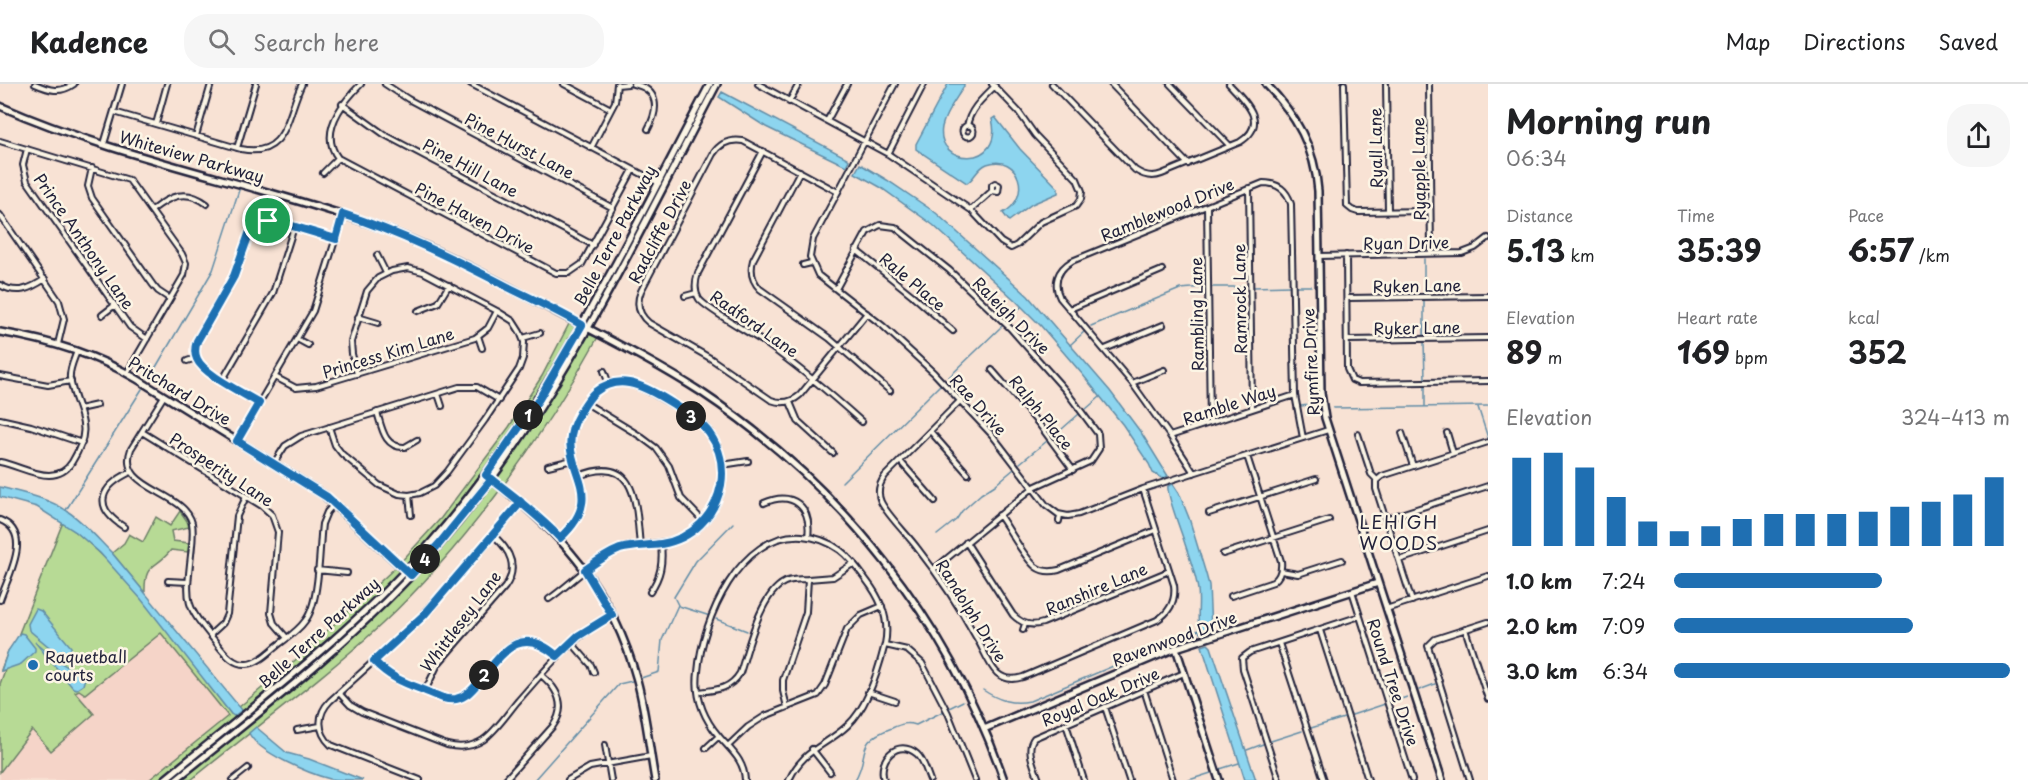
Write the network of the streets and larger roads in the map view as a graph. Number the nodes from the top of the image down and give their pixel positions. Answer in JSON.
{"nodes":[{"id":1,"x":35,"y":84,"type":"edge"},
{"id":2,"x":74,"y":84,"type":"edge"},
{"id":3,"x":122,"y":84,"type":"edge"},
{"id":4,"x":167,"y":84,"type":"edge"},
{"id":5,"x":212,"y":84,"type":"edge"},
{"id":6,"x":256,"y":84,"type":"edge"},
{"id":7,"x":302,"y":84,"type":"edge"},
{"id":8,"x":361,"y":84,"type":"edge"},
{"id":9,"x":385,"y":84,"type":"edge"},
{"id":10,"x":471,"y":84,"type":"edge"},
{"id":11,"x":564,"y":84,"type":"edge"},
{"id":12,"x":617,"y":84,"type":"edge"},
{"id":13,"x":628,"y":84,"type":"edge"},
{"id":14,"x":633,"y":84,"type":"edge"},
{"id":15,"x":710,"y":84,"type":"edge"},
{"id":16,"x":717,"y":84,"type":"edge"},
{"id":17,"x":758,"y":84,"type":"edge"},
{"id":18,"x":799,"y":84,"type":"edge"},
{"id":19,"x":847,"y":84,"type":"edge"},
{"id":20,"x":896,"y":84,"type":"edge"},
{"id":21,"x":924,"y":84,"type":"edge"},
{"id":22,"x":1052,"y":84,"type":"edge"},
{"id":23,"x":1111,"y":84,"type":"edge"},
{"id":24,"x":1170,"y":84,"type":"edge"},
{"id":25,"x":1229,"y":84,"type":"edge"},
{"id":26,"x":1266,"y":84,"type":"edge"},
{"id":27,"x":1344,"y":84,"type":"edge"},
{"id":28,"x":1386,"y":84,"type":"edge"},
{"id":29,"x":1429,"y":84,"type":"edge"},
{"id":30,"x":993,"y":85,"type":"edge"},
{"id":31,"x":789,"y":102,"type":"junction"},
{"id":32,"x":342,"y":104,"type":"junction"},
{"id":33,"x":0,"y":106,"type":"edge"},
{"id":34,"x":611,"y":109,"type":"junction"},
{"id":35,"x":114,"y":112,"type":"junction"},
{"id":36,"x":827,"y":121,"type":"junction"},
{"id":37,"x":156,"y":124,"type":"junction"},
{"id":38,"x":967,"y":126,"type":"dead end"},
{"id":39,"x":648,"y":129,"type":"dead end"},
{"id":40,"x":196,"y":136,"type":"junction"},
{"id":41,"x":0,"y":141,"type":"edge"},
{"id":42,"x":865,"y":142,"type":"junction"},
{"id":43,"x":104,"y":144,"type":"junction"},
{"id":44,"x":1230,"y":146,"type":"junction"},
{"id":45,"x":237,"y":148,"type":"junction"},
{"id":46,"x":591,"y":148,"type":"junction"},
{"id":47,"x":27,"y":149,"type":"junction"},
{"id":48,"x":763,"y":152,"type":"junction"},
{"id":49,"x":888,"y":154,"type":"junction"},
{"id":50,"x":338,"y":158,"type":"junction"},
{"id":51,"x":1188,"y":164,"type":"junction"},
{"id":52,"x":92,"y":168,"type":"junction"},
{"id":53,"x":633,"y":170,"type":"junction"},
{"id":54,"x":800,"y":171,"type":"junction"},
{"id":55,"x":323,"y":173,"type":"dead end"},
{"id":56,"x":658,"y":182,"type":"junction"},
{"id":57,"x":664,"y":185,"type":"junction"},
{"id":58,"x":1249,"y":188,"type":"junction"},
{"id":59,"x":992,"y":191,"type":"dead end"},
{"id":60,"x":838,"y":192,"type":"junction"},
{"id":61,"x":207,"y":204,"type":"dead end"},
{"id":62,"x":1207,"y":206,"type":"junction"},
{"id":63,"x":613,"y":208,"type":"junction"},
{"id":64,"x":152,"y":210,"type":"junction"},
{"id":65,"x":971,"y":210,"type":"junction"},
{"id":66,"x":1388,"y":211,"type":"junction"},
{"id":67,"x":1430,"y":211,"type":"junction"},
{"id":68,"x":343,"y":214,"type":"junction"},
{"id":69,"x":0,"y":215,"type":"edge"},
{"id":70,"x":255,"y":216,"type":"dead end"},
{"id":71,"x":259,"y":224,"type":"junction"},
{"id":72,"x":294,"y":227,"type":"junction"},
{"id":73,"x":1488,"y":238,"type":"edge"},
{"id":74,"x":336,"y":239,"type":"junction"},
{"id":75,"x":593,"y":245,"type":"junction"},
{"id":76,"x":856,"y":250,"type":"junction"},
{"id":77,"x":1431,"y":253,"type":"junction"},
{"id":78,"x":377,"y":255,"type":"dead end"},
{"id":79,"x":1346,"y":255,"type":"junction"},
{"id":80,"x":1319,"y":256,"type":"junction"},
{"id":81,"x":812,"y":263,"type":"junction"},
{"id":82,"x":803,"y":266,"type":"dead end"},
{"id":83,"x":1162,"y":270,"type":"dead end"},
{"id":84,"x":386,"y":273,"type":"junction"},
{"id":85,"x":45,"y":279,"type":"junction"},
{"id":86,"x":0,"y":285,"type":"edge"},
{"id":87,"x":449,"y":285,"type":"junction"},
{"id":88,"x":836,"y":289,"type":"junction"},
{"id":89,"x":696,"y":293,"type":"junction"},
{"id":90,"x":685,"y":296,"type":"dead end"},
{"id":91,"x":1488,"y":296,"type":"edge"},
{"id":92,"x":1347,"y":298,"type":"junction"},
{"id":93,"x":170,"y":299,"type":"junction"},
{"id":94,"x":115,"y":305,"type":"junction"},
{"id":95,"x":1070,"y":309,"type":"junction"},
{"id":96,"x":418,"y":311,"type":"dead end"},
{"id":97,"x":497,"y":311,"type":"junction"},
{"id":98,"x":867,"y":313,"type":"junction"},
{"id":99,"x":102,"y":315,"type":"dead end"},
{"id":100,"x":358,"y":317,"type":"junction"},
{"id":101,"x":378,"y":323,"type":"dead end"},
{"id":102,"x":1163,"y":325,"type":"dead end"},
{"id":103,"x":585,"y":327,"type":"junction"},
{"id":104,"x":953,"y":331,"type":"dead end"},
{"id":105,"x":0,"y":332,"type":"edge"},
{"id":106,"x":540,"y":333,"type":"dead end"},
{"id":107,"x":478,"y":336,"type":"junction"},
{"id":108,"x":523,"y":338,"type":"junction"},
{"id":109,"x":1488,"y":338,"type":"edge"},
{"id":110,"x":147,"y":339,"type":"junction"},
{"id":111,"x":297,"y":339,"type":"junction"},
{"id":112,"x":1347,"y":340,"type":"junction"},
{"id":113,"x":58,"y":344,"type":"junction"},
{"id":114,"x":308,"y":345,"type":"dead end"},
{"id":115,"x":840,"y":346,"type":"junction"},
{"id":116,"x":482,"y":348,"type":"dead end"},
{"id":117,"x":1105,"y":349,"type":"junction"},
{"id":118,"x":77,"y":350,"type":"junction"},
{"id":119,"x":196,"y":358,"type":"junction"},
{"id":120,"x":187,"y":361,"type":"dead end"},
{"id":121,"x":992,"y":370,"type":"dead end"},
{"id":122,"x":1164,"y":370,"type":"dead end"},
{"id":123,"x":604,"y":371,"type":"dead end"},
{"id":124,"x":127,"y":373,"type":"junction"},
{"id":125,"x":357,"y":374,"type":"junction"},
{"id":126,"x":0,"y":376,"type":"edge"},
{"id":127,"x":274,"y":377,"type":"junction"},
{"id":128,"x":813,"y":379,"type":"junction"},
{"id":129,"x":71,"y":381,"type":"junction"},
{"id":130,"x":222,"y":381,"type":"junction"},
{"id":131,"x":1488,"y":381,"type":"edge"},
{"id":132,"x":1132,"y":383,"type":"junction"},
{"id":133,"x":609,"y":384,"type":"junction"},
{"id":134,"x":890,"y":391,"type":"dead end"},
{"id":135,"x":438,"y":394,"type":"junction"},
{"id":136,"x":164,"y":395,"type":"junction"},
{"id":137,"x":1294,"y":395,"type":"junction"},
{"id":138,"x":499,"y":400,"type":"junction"},
{"id":139,"x":961,"y":400,"type":"junction"},
{"id":140,"x":790,"y":402,"type":"junction"},
{"id":141,"x":259,"y":403,"type":"junction"},
{"id":142,"x":586,"y":403,"type":"junction"},
{"id":143,"x":97,"y":405,"type":"dead end"},
{"id":144,"x":442,"y":406,"type":"dead end"},
{"id":145,"x":79,"y":409,"type":"junction"},
{"id":146,"x":1252,"y":409,"type":"junction"},
{"id":147,"x":377,"y":412,"type":"junction"},
{"id":148,"x":0,"y":419,"type":"edge"},
{"id":149,"x":862,"y":422,"type":"dead end"},
{"id":150,"x":1210,"y":423,"type":"junction"},
{"id":151,"x":329,"y":427,"type":"junction"},
{"id":152,"x":1328,"y":430,"type":"junction"},
{"id":153,"x":930,"y":431,"type":"junction"},
{"id":154,"x":142,"y":432,"type":"junction"},
{"id":155,"x":1402,"y":433,"type":"dead end"},
{"id":156,"x":1447,"y":433,"type":"dead end"},
{"id":157,"x":1358,"y":434,"type":"dead end"},
{"id":158,"x":1170,"y":436,"type":"junction"},
{"id":159,"x":1303,"y":438,"type":"junction"},
{"id":160,"x":417,"y":440,"type":"dead end"},
{"id":161,"x":237,"y":441,"type":"junction"},
{"id":162,"x":1488,"y":442,"type":"edge"},
{"id":163,"x":82,"y":443,"type":"junction"},
{"id":164,"x":832,"y":453,"type":"dead end"},
{"id":165,"x":1453,"y":453,"type":"junction"},
{"id":166,"x":1247,"y":456,"type":"junction"},
{"id":167,"x":572,"y":460,"type":"junction"},
{"id":168,"x":900,"y":460,"type":"junction"},
{"id":169,"x":748,"y":461,"type":"dead end"},
{"id":170,"x":0,"y":462,"type":"edge"},
{"id":171,"x":274,"y":463,"type":"junction"},
{"id":172,"x":722,"y":465,"type":"junction"},
{"id":173,"x":548,"y":466,"type":"dead end"},
{"id":174,"x":1413,"y":466,"type":"junction"},
{"id":175,"x":1073,"y":470,"type":"junction"},
{"id":176,"x":131,"y":472,"type":"junction"},
{"id":177,"x":1194,"y":473,"type":"junction"},
{"id":178,"x":968,"y":474,"type":"dead end"},
{"id":179,"x":486,"y":475,"type":"junction"},
{"id":180,"x":579,"y":476,"type":"junction"},
{"id":181,"x":492,"y":479,"type":"junction"},
{"id":182,"x":1316,"y":479,"type":"dead end"},
{"id":183,"x":1377,"y":480,"type":"junction"},
{"id":184,"x":1488,"y":486,"type":"edge"},
{"id":185,"x":1033,"y":488,"type":"junction"},
{"id":186,"x":1143,"y":489,"type":"junction"},
{"id":187,"x":409,"y":495,"type":"junction"},
{"id":188,"x":246,"y":497,"type":"junction"},
{"id":189,"x":1260,"y":497,"type":"junction"},
{"id":190,"x":935,"y":501,"type":"dead end"},
{"id":191,"x":521,"y":502,"type":"junction"},
{"id":192,"x":764,"y":503,"type":"dead end"},
{"id":193,"x":334,"y":504,"type":"junction"},
{"id":194,"x":1209,"y":513,"type":"dead end"},
{"id":195,"x":1060,"y":514,"type":"junction"},
{"id":196,"x":411,"y":515,"type":"dead end"},
{"id":197,"x":999,"y":515,"type":"junction"},
{"id":198,"x":1385,"y":519,"type":"junction"},
{"id":199,"x":0,"y":520,"type":"edge"},
{"id":200,"x":1329,"y":520,"type":"dead end"},
{"id":201,"x":1059,"y":521,"type":"dead end"},
{"id":202,"x":704,"y":522,"type":"junction"},
{"id":203,"x":124,"y":527,"type":"dead end"},
{"id":204,"x":1156,"y":531,"type":"junction"},
{"id":205,"x":1488,"y":531,"type":"edge"},
{"id":206,"x":493,"y":535,"type":"junction"},
{"id":207,"x":808,"y":537,"type":"junction"},
{"id":208,"x":560,"y":538,"type":"junction"},
{"id":209,"x":1273,"y":538,"type":"junction"},
{"id":210,"x":966,"y":542,"type":"junction"},
{"id":211,"x":661,"y":544,"type":"junction"},
{"id":212,"x":640,"y":546,"type":"junction"},
{"id":213,"x":1223,"y":554,"type":"dead end"},
{"id":214,"x":1342,"y":560,"type":"dead end"},
{"id":215,"x":1399,"y":560,"type":"junction"},
{"id":216,"x":854,"y":563,"type":"junction"},
{"id":217,"x":933,"y":569,"type":"junction"},
{"id":218,"x":317,"y":570,"type":"junction"},
{"id":219,"x":406,"y":570,"type":"junction"},
{"id":220,"x":585,"y":570,"type":"junction"},
{"id":221,"x":1169,"y":571,"type":"junction"},
{"id":222,"x":1281,"y":571,"type":"junction"},
{"id":223,"x":347,"y":573,"type":"dead end"},
{"id":224,"x":411,"y":575,"type":"junction"},
{"id":225,"x":1488,"y":576,"type":"edge"},
{"id":226,"x":808,"y":579,"type":"junction"},
{"id":227,"x":168,"y":581,"type":"dead end"},
{"id":228,"x":188,"y":582,"type":"junction"},
{"id":229,"x":1377,"y":583,"type":"junction"},
{"id":230,"x":1352,"y":591,"type":"junction"},
{"id":231,"x":650,"y":592,"type":"dead end"},
{"id":232,"x":1231,"y":596,"type":"dead end"},
{"id":233,"x":0,"y":597,"type":"edge"},
{"id":234,"x":549,"y":599,"type":"dead end"},
{"id":235,"x":1412,"y":601,"type":"junction"},
{"id":236,"x":882,"y":606,"type":"junction"},
{"id":237,"x":1386,"y":609,"type":"junction"},
{"id":238,"x":612,"y":615,"type":"junction"},
{"id":239,"x":1360,"y":616,"type":"junction"},
{"id":240,"x":1488,"y":622,"type":"edge"},
{"id":241,"x":1025,"y":624,"type":"junction"},
{"id":242,"x":1465,"y":629,"type":"junction"},
{"id":243,"x":1023,"y":630,"type":"dead end"},
{"id":244,"x":1320,"y":630,"type":"junction"},
{"id":245,"x":210,"y":635,"type":"junction"},
{"id":246,"x":286,"y":638,"type":"junction"},
{"id":247,"x":571,"y":642,"type":"junction"},
{"id":248,"x":1279,"y":643,"type":"junction"},
{"id":249,"x":885,"y":645,"type":"junction"},
{"id":250,"x":1176,"y":648,"type":"junction"},
{"id":251,"x":557,"y":656,"type":"junction"},
{"id":252,"x":374,"y":661,"type":"junction"},
{"id":253,"x":594,"y":672,"type":"dead end"},
{"id":254,"x":1184,"y":674,"type":"junction"},
{"id":255,"x":541,"y":675,"type":"junction"},
{"id":256,"x":1144,"y":690,"type":"junction"},
{"id":257,"x":425,"y":691,"type":"junction"},
{"id":258,"x":698,"y":692,"type":"junction"},
{"id":259,"x":868,"y":692,"type":"junction"},
{"id":260,"x":339,"y":693,"type":"junction"},
{"id":261,"x":1488,"y":699,"type":"edge"},
{"id":262,"x":894,"y":701,"type":"dead end"},
{"id":263,"x":787,"y":707,"type":"junction"},
{"id":264,"x":1105,"y":707,"type":"junction"},
{"id":265,"x":1066,"y":724,"type":"junction"},
{"id":266,"x":320,"y":726,"type":"junction"},
{"id":267,"x":984,"y":729,"type":"junction"},
{"id":268,"x":297,"y":730,"type":"dead end"},
{"id":269,"x":718,"y":736,"type":"junction"},
{"id":270,"x":605,"y":745,"type":"dead end"},
{"id":271,"x":729,"y":746,"type":"junction"},
{"id":272,"x":706,"y":748,"type":"dead end"},
{"id":273,"x":812,"y":749,"type":"junction"},
{"id":274,"x":651,"y":756,"type":"junction"},
{"id":275,"x":608,"y":764,"type":"junction"},
{"id":276,"x":248,"y":768,"type":"dead end"},
{"id":277,"x":830,"y":772,"type":"dead end"},
{"id":278,"x":164,"y":780,"type":"edge"},
{"id":279,"x":175,"y":780,"type":"edge"},
{"id":280,"x":233,"y":780,"type":"edge"},
{"id":281,"x":420,"y":780,"type":"edge"},
{"id":282,"x":505,"y":780,"type":"edge"},
{"id":283,"x":568,"y":780,"type":"edge"},
{"id":284,"x":611,"y":780,"type":"edge"},
{"id":285,"x":655,"y":780,"type":"edge"},
{"id":286,"x":745,"y":780,"type":"edge"},
{"id":287,"x":789,"y":780,"type":"edge"},
{"id":288,"x":884,"y":780,"type":"edge"},
{"id":289,"x":930,"y":780,"type":"edge"},
{"id":290,"x":975,"y":780,"type":"edge"},
{"id":291,"x":1004,"y":780,"type":"edge"},
{"id":292,"x":1039,"y":780,"type":"edge"},
{"id":293,"x":1084,"y":780,"type":"edge"},
{"id":294,"x":1129,"y":780,"type":"edge"},
{"id":295,"x":1173,"y":780,"type":"edge"},
{"id":296,"x":1219,"y":780,"type":"edge"},
{"id":297,"x":1279,"y":780,"type":"edge"},
{"id":298,"x":1324,"y":780,"type":"edge"},
{"id":299,"x":1368,"y":780,"type":"edge"},
{"id":300,"x":1412,"y":780,"type":"edge"},
{"id":301,"x":1442,"y":780,"type":"edge"},
{"id":302,"x":1470,"y":780,"type":"edge"}],
"edges":[{"from":1,"to":2,"type":"street"},
{"from":3,"to":35,"type":"street"},
{"from":4,"to":37,"type":"street"},
{"from":5,"to":40,"type":"street"},
{"from":6,"to":45,"type":"street"},
{"from":7,"to":45,"type":"street"},
{"from":8,"to":32,"type":"street"},
{"from":9,"to":63,"type":"street","name":"Pine Hurst Lane"},
{"from":10,"to":46,"type":"street"},
{"from":11,"to":34,"type":"street"},
{"from":12,"to":13,"type":"street"},
{"from":12,"to":34,"type":"street"},
{"from":14,"to":39,"type":"street"},
{"from":15,"to":56,"type":"street","name":"Belle Terre Parkway"},
{"from":16,"to":57,"type":"street","name":"Belle Terre Parkway"},
{"from":17,"to":31,"type":"street"},
{"from":18,"to":31,"type":"street"},
{"from":19,"to":36,"type":"street"},
{"from":20,"to":42,"type":"street"},
{"from":21,"to":49,"type":"street"},
{"from":22,"to":51,"type":"street"},
{"from":23,"to":51,"type":"street"},
{"from":24,"to":44,"type":"street"},
{"from":25,"to":44,"type":"street"},
{"from":26,"to":80,"type":"street","name":"Rymfire Drive"},
{"from":27,"to":66,"type":"street"},
{"from":28,"to":66,"type":"street","name":"Ryall Lane"},
{"from":29,"to":67,"type":"street","name":"Ryapple Lane"},
{"from":30,"to":38,"type":"street"},
{"from":30,"to":65,"type":"street"},
{"from":31,"to":36,"type":"street"},
{"from":32,"to":50,"type":"street"},
{"from":32,"to":75,"type":"street","name":"Pine Hill Lane"},
{"from":33,"to":43,"type":"street","name":"Whiteview Parkway"},
{"from":34,"to":46,"type":"street"},
{"from":35,"to":37,"type":"street"},
{"from":35,"to":43,"type":"street"},
{"from":36,"to":42,"type":"street"},
{"from":37,"to":40,"type":"street"},
{"from":40,"to":45,"type":"street"},
{"from":41,"to":47,"type":"street"},
{"from":42,"to":49,"type":"street"},
{"from":42,"to":60,"type":"street"},
{"from":43,"to":68,"type":"street","name":"Whiteview Parkway"},
{"from":44,"to":51,"type":"street"},
{"from":46,"to":53,"type":"street"},
{"from":47,"to":52,"type":"street"},
{"from":47,"to":94,"type":"street","name":"Prince Anthony Lane"},
{"from":48,"to":54,"type":"street","name":"Radcliffe Drive"},
{"from":48,"to":89,"type":"street","name":"Radford Lane"},
{"from":48,"to":140,"type":"street","name":"Radcliffe Drive"},
{"from":49,"to":65,"type":"street"},
{"from":50,"to":55,"type":"street"},
{"from":50,"to":75,"type":"street","name":"Pine Haven Drive"},
{"from":52,"to":64,"type":"street"},
{"from":52,"to":93,"type":"street"},
{"from":53,"to":56,"type":"street"},
{"from":53,"to":63,"type":"street","name":"Pine Haven Drive"},
{"from":54,"to":60,"type":"street","name":"Radcliffe Drive"},
{"from":54,"to":115,"type":"street"},
{"from":56,"to":57,"type":"street"},
{"from":56,"to":103,"type":"street","name":"Belle Terre Parkway"},
{"from":57,"to":103,"type":"street","name":"Belle Terre Parkway"},
{"from":58,"to":62,"type":"street","name":"Ramblewood Drive"},
{"from":58,"to":137,"type":"street","name":"Ramblewood Drive"},
{"from":58,"to":146,"type":"street","name":"Ramrock Lane"},
{"from":59,"to":65,"type":"street"},
{"from":60,"to":81,"type":"street"},
{"from":61,"to":64,"type":"street"},
{"from":62,"to":95,"type":"street","name":"Ramblewood Drive"},
{"from":62,"to":150,"type":"street","name":"Rambling Lane"},
{"from":63,"to":75,"type":"street","name":"Pine Haven Drive"},
{"from":64,"to":93,"type":"street"},
{"from":66,"to":67,"type":"street"},
{"from":67,"to":77,"type":"street","name":"Ryapple Lane"},
{"from":68,"to":74,"type":"street"},
{"from":68,"to":103,"type":"street","name":"Whiteview Parkway"},
{"from":69,"to":85,"type":"street"},
{"from":70,"to":71,"type":"street"},
{"from":71,"to":72,"type":"street"},
{"from":71,"to":119,"type":"street"},
{"from":72,"to":74,"type":"street"},
{"from":72,"to":130,"type":"street"},
{"from":73,"to":77,"type":"street","name":"Ryan Drive"},
{"from":74,"to":111,"type":"street"},
{"from":76,"to":88,"type":"street","name":"Raleigh Drive"},
{"from":76,"to":104,"type":"street","name":"Rale Place"},
{"from":76,"to":175,"type":"street","name":"Raleigh Drive"},
{"from":77,"to":79,"type":"street","name":"Ryan Drive"},
{"from":78,"to":84,"type":"street"},
{"from":79,"to":80,"type":"street","name":"Ryan Drive"},
{"from":79,"to":92,"type":"street"},
{"from":80,"to":152,"type":"street","name":"Rymfire Drive"},
{"from":81,"to":82,"type":"street"},
{"from":81,"to":88,"type":"street","name":"Rae Drive"},
{"from":83,"to":95,"type":"street"},
{"from":84,"to":87,"type":"street"},
{"from":84,"to":100,"type":"street"},
{"from":85,"to":86,"type":"street"},
{"from":85,"to":113,"type":"street"},
{"from":87,"to":96,"type":"street"},
{"from":87,"to":97,"type":"street"},
{"from":88,"to":98,"type":"street","name":"Rae Drive"},
{"from":89,"to":90,"type":"street"},
{"from":89,"to":128,"type":"street","name":"Radford Lane"},
{"from":91,"to":92,"type":"street","name":"Ryken Lane"},
{"from":92,"to":112,"type":"street"},
{"from":93,"to":110,"type":"street"},
{"from":94,"to":99,"type":"street"},
{"from":94,"to":110,"type":"street","name":"Prince Anthony Lane"},
{"from":95,"to":117,"type":"street","name":"Ramblewood Drive"},
{"from":97,"to":107,"type":"street","name":"Princess Kim Lane"},
{"from":97,"to":108,"type":"street"},
{"from":98,"to":115,"type":"street"},
{"from":98,"to":139,"type":"street","name":"Rae Drive"},
{"from":100,"to":101,"type":"street"},
{"from":100,"to":125,"type":"street"},
{"from":102,"to":117,"type":"street"},
{"from":103,"to":179,"type":"street","name":"Belle Terre Parkway"},
{"from":103,"to":181,"type":"street","name":"Belle Terre Parkway"},
{"from":103,"to":267,"type":"street","name":"Whiteview Parkway"},
{"from":105,"to":113,"type":"street","name":"Pritchard Drive"},
{"from":106,"to":108,"type":"street"},
{"from":107,"to":116,"type":"street"},
{"from":107,"to":125,"type":"street","name":"Princess Kim Lane"},
{"from":108,"to":138,"type":"street"},
{"from":109,"to":112,"type":"street","name":"Ryker Lane"},
{"from":110,"to":124,"type":"street"},
{"from":111,"to":114,"type":"street"},
{"from":111,"to":127,"type":"street"},
{"from":112,"to":131,"type":"street"},
{"from":113,"to":118,"type":"street","name":"Pritchard Drive"},
{"from":115,"to":128,"type":"street"},
{"from":115,"to":134,"type":"street"},
{"from":117,"to":132,"type":"street","name":"Ramblewood Drive"},
{"from":118,"to":124,"type":"street","name":"Pritchard Drive"},
{"from":118,"to":129,"type":"street"},
{"from":119,"to":120,"type":"street"},
{"from":119,"to":130,"type":"street"},
{"from":121,"to":175,"type":"street","name":"Ralph Place"},
{"from":122,"to":132,"type":"street"},
{"from":123,"to":133,"type":"street"},
{"from":124,"to":136,"type":"street","name":"Pritchard Drive"},
{"from":125,"to":127,"type":"street","name":"Princess Kim Lane"},
{"from":126,"to":129,"type":"street"},
{"from":127,"to":141,"type":"street"},
{"from":128,"to":140,"type":"street"},
{"from":128,"to":149,"type":"street","name":"Radford Lane"},
{"from":129,"to":145,"type":"street"},
{"from":130,"to":141,"type":"street"},
{"from":132,"to":158,"type":"street","name":"Ramblewood Drive"},
{"from":133,"to":142,"type":"street"},
{"from":133,"to":172,"type":"street"},
{"from":135,"to":138,"type":"street"},
{"from":135,"to":144,"type":"street"},
{"from":135,"to":147,"type":"street"},
{"from":136,"to":154,"type":"street"},
{"from":136,"to":161,"type":"street","name":"Pritchard Drive"},
{"from":137,"to":146,"type":"street","name":"Ramble Way"},
{"from":137,"to":159,"type":"street","name":"Ramblewood Drive"},
{"from":138,"to":187,"type":"street"},
{"from":139,"to":153,"type":"street","name":"Randolph Drive"},
{"from":139,"to":185,"type":"street","name":"Rae Drive"},
{"from":140,"to":164,"type":"street"},
{"from":141,"to":161,"type":"street"},
{"from":142,"to":167,"type":"street"},
{"from":142,"to":202,"type":"street"},
{"from":143,"to":145,"type":"street"},
{"from":145,"to":163,"type":"street"},
{"from":146,"to":150,"type":"street","name":"Ramble Way"},
{"from":147,"to":151,"type":"street"},
{"from":147,"to":160,"type":"street"},
{"from":148,"to":163,"type":"street"},
{"from":150,"to":158,"type":"street","name":"Ramble Way"},
{"from":151,"to":171,"type":"street"},
{"from":151,"to":187,"type":"street"},
{"from":152,"to":159,"type":"street"},
{"from":152,"to":229,"type":"street","name":"Rymfire Drive"},
{"from":153,"to":168,"type":"street","name":"Randolph Drive"},
{"from":153,"to":178,"type":"street"},
{"from":154,"to":176,"type":"street"},
{"from":154,"to":188,"type":"street","name":"Prosperity Lane"},
{"from":155,"to":174,"type":"street"},
{"from":156,"to":165,"type":"street"},
{"from":157,"to":183,"type":"street"},
{"from":158,"to":177,"type":"street","name":"Ramblewood Drive"},
{"from":159,"to":166,"type":"street"},
{"from":161,"to":171,"type":"street","name":"Pritchard Drive"},
{"from":162,"to":165,"type":"street"},
{"from":163,"to":170,"type":"street"},
{"from":165,"to":174,"type":"street"},
{"from":166,"to":177,"type":"street"},
{"from":166,"to":189,"type":"street"},
{"from":167,"to":173,"type":"street"},
{"from":167,"to":180,"type":"street"},
{"from":168,"to":190,"type":"street"},
{"from":168,"to":217,"type":"street","name":"Randolph Drive"},
{"from":169,"to":172,"type":"street"},
{"from":171,"to":193,"type":"street","name":"Pritchard Drive"},
{"from":172,"to":202,"type":"street"},
{"from":174,"to":183,"type":"street"},
{"from":175,"to":185,"type":"street","name":"Raleigh Drive"},
{"from":176,"to":203,"type":"street"},
{"from":176,"to":228,"type":"street"},
{"from":177,"to":186,"type":"street"},
{"from":179,"to":181,"type":"street"},
{"from":179,"to":219,"type":"street","name":"Belle Terre Parkway"},
{"from":180,"to":208,"type":"street"},
{"from":180,"to":212,"type":"street"},
{"from":181,"to":191,"type":"street"},
{"from":181,"to":224,"type":"street","name":"Belle Terre Parkway"},
{"from":182,"to":189,"type":"street"},
{"from":183,"to":198,"type":"street"},
{"from":184,"to":198,"type":"street"},
{"from":185,"to":195,"type":"street","name":"Rae Drive"},
{"from":185,"to":197,"type":"street","name":"Raleigh Drive"},
{"from":186,"to":195,"type":"street"},
{"from":186,"to":204,"type":"street","name":"Randolph Drive"},
{"from":187,"to":196,"type":"street"},
{"from":188,"to":245,"type":"street"},
{"from":188,"to":246,"type":"street","name":"Prosperity Lane"},
{"from":189,"to":194,"type":"street"},
{"from":189,"to":209,"type":"street"},
{"from":191,"to":206,"type":"street"},
{"from":191,"to":208,"type":"street"},
{"from":192,"to":207,"type":"street"},
{"from":193,"to":218,"type":"street"},
{"from":193,"to":219,"type":"street","name":"Pritchard Drive"},
{"from":195,"to":201,"type":"street"},
{"from":197,"to":204,"type":"street"},
{"from":197,"to":210,"type":"street","name":"Raleigh Drive"},
{"from":198,"to":215,"type":"street"},
{"from":199,"to":233,"type":"street"},
{"from":200,"to":209,"type":"street"},
{"from":202,"to":211,"type":"street"},
{"from":204,"to":221,"type":"street","name":"Randolph Drive"},
{"from":205,"to":215,"type":"street"},
{"from":206,"to":252,"type":"street"},
{"from":206,"to":257,"type":"street","name":"Whittlesey Lane"},
{"from":207,"to":216,"type":"street"},
{"from":207,"to":258,"type":"street"},
{"from":208,"to":220,"type":"street"},
{"from":209,"to":213,"type":"street"},
{"from":209,"to":222,"type":"street"},
{"from":210,"to":217,"type":"street","name":"Raleigh Drive"},
{"from":210,"to":241,"type":"street"},
{"from":211,"to":212,"type":"street"},
{"from":211,"to":231,"type":"street"},
{"from":212,"to":220,"type":"street"},
{"from":214,"to":222,"type":"street"},
{"from":215,"to":235,"type":"street"},
{"from":216,"to":226,"type":"street"},
{"from":216,"to":236,"type":"street"},
{"from":217,"to":221,"type":"street","name":"Randolph Drive"},
{"from":218,"to":223,"type":"street"},
{"from":218,"to":246,"type":"street"},
{"from":219,"to":224,"type":"street","name":"Pritchard Drive"},
{"from":219,"to":278,"type":"street","name":"Belle Terre Parkway"},
{"from":220,"to":234,"type":"street"},
{"from":220,"to":238,"type":"street"},
{"from":221,"to":241,"type":"street","name":"Ranshire Lane"},
{"from":222,"to":232,"type":"street"},
{"from":224,"to":279,"type":"street","name":"Belle Terre Parkway"},
{"from":225,"to":235,"type":"street"},
{"from":226,"to":258,"type":"street"},
{"from":226,"to":263,"type":"street"},
{"from":227,"to":228,"type":"street"},
{"from":228,"to":245,"type":"street"},
{"from":229,"to":230,"type":"street","name":"Ravenwood Drive"},
{"from":229,"to":237,"type":"street","name":"Rymfire Drive"},
{"from":230,"to":239,"type":"street","name":"Round Tree Drive"},
{"from":230,"to":250,"type":"street","name":"Ravenwood Drive"},
{"from":235,"to":237,"type":"street"},
{"from":236,"to":249,"type":"street"},
{"from":236,"to":263,"type":"street"},
{"from":237,"to":301,"type":"street","name":"Rymfire Drive"},
{"from":238,"to":247,"type":"street"},
{"from":238,"to":274,"type":"street"},
{"from":239,"to":244,"type":"street"},
{"from":239,"to":300,"type":"street","name":"Round Tree Drive"},
{"from":240,"to":242,"type":"street"},
{"from":241,"to":243,"type":"street"},
{"from":242,"to":261,"type":"street"},
{"from":242,"to":302,"type":"street"},
{"from":244,"to":248,"type":"street"},
{"from":244,"to":299,"type":"street"},
{"from":245,"to":246,"type":"street"},
{"from":247,"to":251,"type":"street"},
{"from":247,"to":253,"type":"street"},
{"from":248,"to":297,"type":"street"},
{"from":248,"to":298,"type":"street"},
{"from":249,"to":259,"type":"street"},
{"from":249,"to":290,"type":"street"},
{"from":250,"to":254,"type":"street"},
{"from":250,"to":267,"type":"street","name":"Ravenwood Drive"},
{"from":251,"to":255,"type":"street"},
{"from":251,"to":257,"type":"street"},
{"from":252,"to":257,"type":"street"},
{"from":252,"to":260,"type":"street"},
{"from":254,"to":256,"type":"street","name":"Royal Oak Drive"},
{"from":254,"to":296,"type":"street"},
{"from":255,"to":260,"type":"street"},
{"from":255,"to":282,"type":"street"},
{"from":256,"to":264,"type":"street","name":"Royal Oak Drive"},
{"from":256,"to":295,"type":"street"},
{"from":258,"to":269,"type":"street"},
{"from":259,"to":262,"type":"street"},
{"from":259,"to":273,"type":"street"},
{"from":260,"to":266,"type":"street"},
{"from":263,"to":271,"type":"street"},
{"from":264,"to":265,"type":"street","name":"Royal Oak Drive"},
{"from":264,"to":294,"type":"street"},
{"from":265,"to":292,"type":"street","name":"Royal Oak Drive"},
{"from":265,"to":293,"type":"street"},
{"from":266,"to":268,"type":"street"},
{"from":266,"to":281,"type":"street"},
{"from":267,"to":291,"type":"street","name":"Whiteview Parkway"},
{"from":269,"to":271,"type":"street"},
{"from":269,"to":272,"type":"street"},
{"from":270,"to":275,"type":"street"},
{"from":271,"to":286,"type":"street"},
{"from":273,"to":277,"type":"street"},
{"from":273,"to":287,"type":"street"},
{"from":274,"to":275,"type":"street"},
{"from":274,"to":285,"type":"street"},
{"from":275,"to":283,"type":"street"},
{"from":275,"to":284,"type":"street"},
{"from":276,"to":280,"type":"street"},
{"from":288,"to":289,"type":"street"}]}
